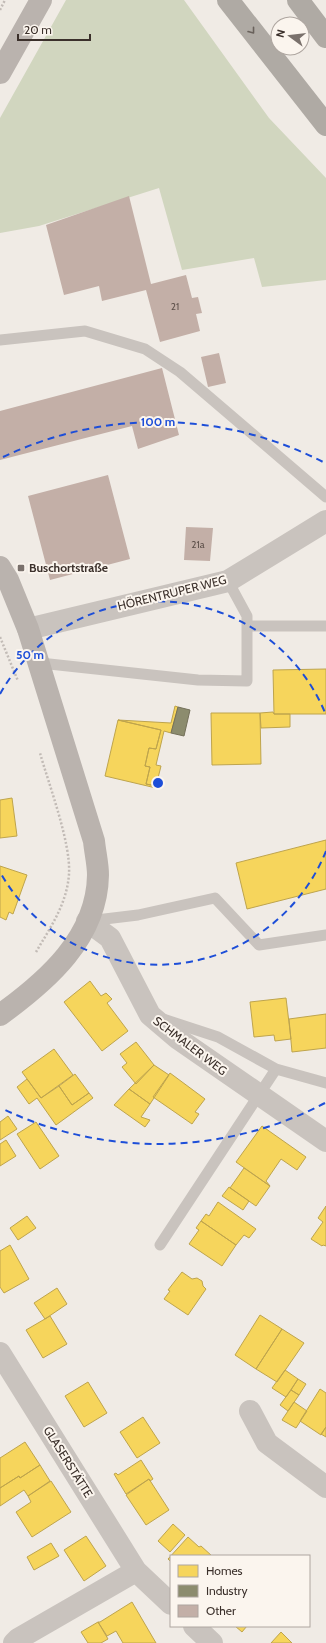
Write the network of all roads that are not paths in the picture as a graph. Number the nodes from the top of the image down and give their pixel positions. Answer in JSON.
{"nodes":[{"id":1,"x":41,"y":0,"type":"edge"},
{"id":2,"x":228,"y":0,"type":"edge"},
{"id":3,"x":298,"y":0,"type":"edge"},
{"id":4,"x":326,"y":37,"type":"edge"},
{"id":5,"x":0,"y":73,"type":"edge"},
{"id":6,"x":326,"y":125,"type":"edge"},
{"id":7,"x":0,"y":340,"type":"edge"},
{"id":8,"x":326,"y":497,"type":"edge"},
{"id":9,"x":326,"y":521,"type":"edge"},
{"id":10,"x":0,"y":566,"type":"edge"},
{"id":11,"x":228,"y":581,"type":"junction"},
{"id":12,"x":247,"y":626,"type":"junction"},
{"id":13,"x":326,"y":626,"type":"edge"},
{"id":14,"x":28,"y":628,"type":"junction"},
{"id":15,"x":40,"y":663,"type":"junction"},
{"id":16,"x":87,"y":921,"type":"junction"},
{"id":17,"x":326,"y":935,"type":"edge"},
{"id":18,"x":0,"y":1015,"type":"edge"},
{"id":19,"x":150,"y":1015,"type":"junction"},
{"id":20,"x":276,"y":1069,"type":"junction"},
{"id":21,"x":326,"y":1083,"type":"edge"},
{"id":22,"x":259,"y":1096,"type":"junction"},
{"id":23,"x":326,"y":1142,"type":"edge"},
{"id":24,"x":160,"y":1245,"type":"dead end"},
{"id":25,"x":0,"y":1352,"type":"edge"},
{"id":26,"x":250,"y":1411,"type":"dead end"},
{"id":27,"x":326,"y":1487,"type":"edge"},
{"id":28,"x":136,"y":1571,"type":"junction"},
{"id":29,"x":170,"y":1603,"type":"edge"},
{"id":30,"x":195,"y":1627,"type":"edge"},
{"id":31,"x":14,"y":1643,"type":"edge"},
{"id":32,"x":212,"y":1643,"type":"edge"}],
"edges":[{"from":1,"to":5,"type":"main road"},
{"from":2,"to":6,"type":"highway","one_way":true},
{"from":3,"to":4,"type":"highway"},
{"from":7,"to":8,"type":"lane"},
{"from":9,"to":11,"type":"street","name":"HÖRENTRUPER WEG"},
{"from":10,"to":14,"type":"main road"},
{"from":11,"to":12,"type":"lane"},
{"from":11,"to":14,"type":"street","name":"HÖRENTRUPER WEG"},
{"from":12,"to":13,"type":"lane"},
{"from":12,"to":15,"type":"lane"},
{"from":14,"to":15,"type":"main road"},
{"from":15,"to":16,"type":"main road"},
{"from":16,"to":17,"type":"lane"},
{"from":16,"to":18,"type":"main road"},
{"from":16,"to":19,"type":"street","name":"SCHMALER WEG"},
{"from":19,"to":20,"type":"lane"},
{"from":19,"to":22,"type":"street","name":"SCHMALER WEG"},
{"from":20,"to":21,"type":"lane"},
{"from":20,"to":22,"type":"lane"},
{"from":22,"to":23,"type":"street","name":"SCHMALER WEG"},
{"from":22,"to":24,"type":"lane"},
{"from":25,"to":28,"type":"street","name":"GLASERSTÄTTE"},
{"from":26,"to":27,"type":"street"},
{"from":28,"to":29,"type":"street","name":"GLASERSTÄTTE"},
{"from":28,"to":31,"type":"street"},
{"from":30,"to":32,"type":"street"}]}
